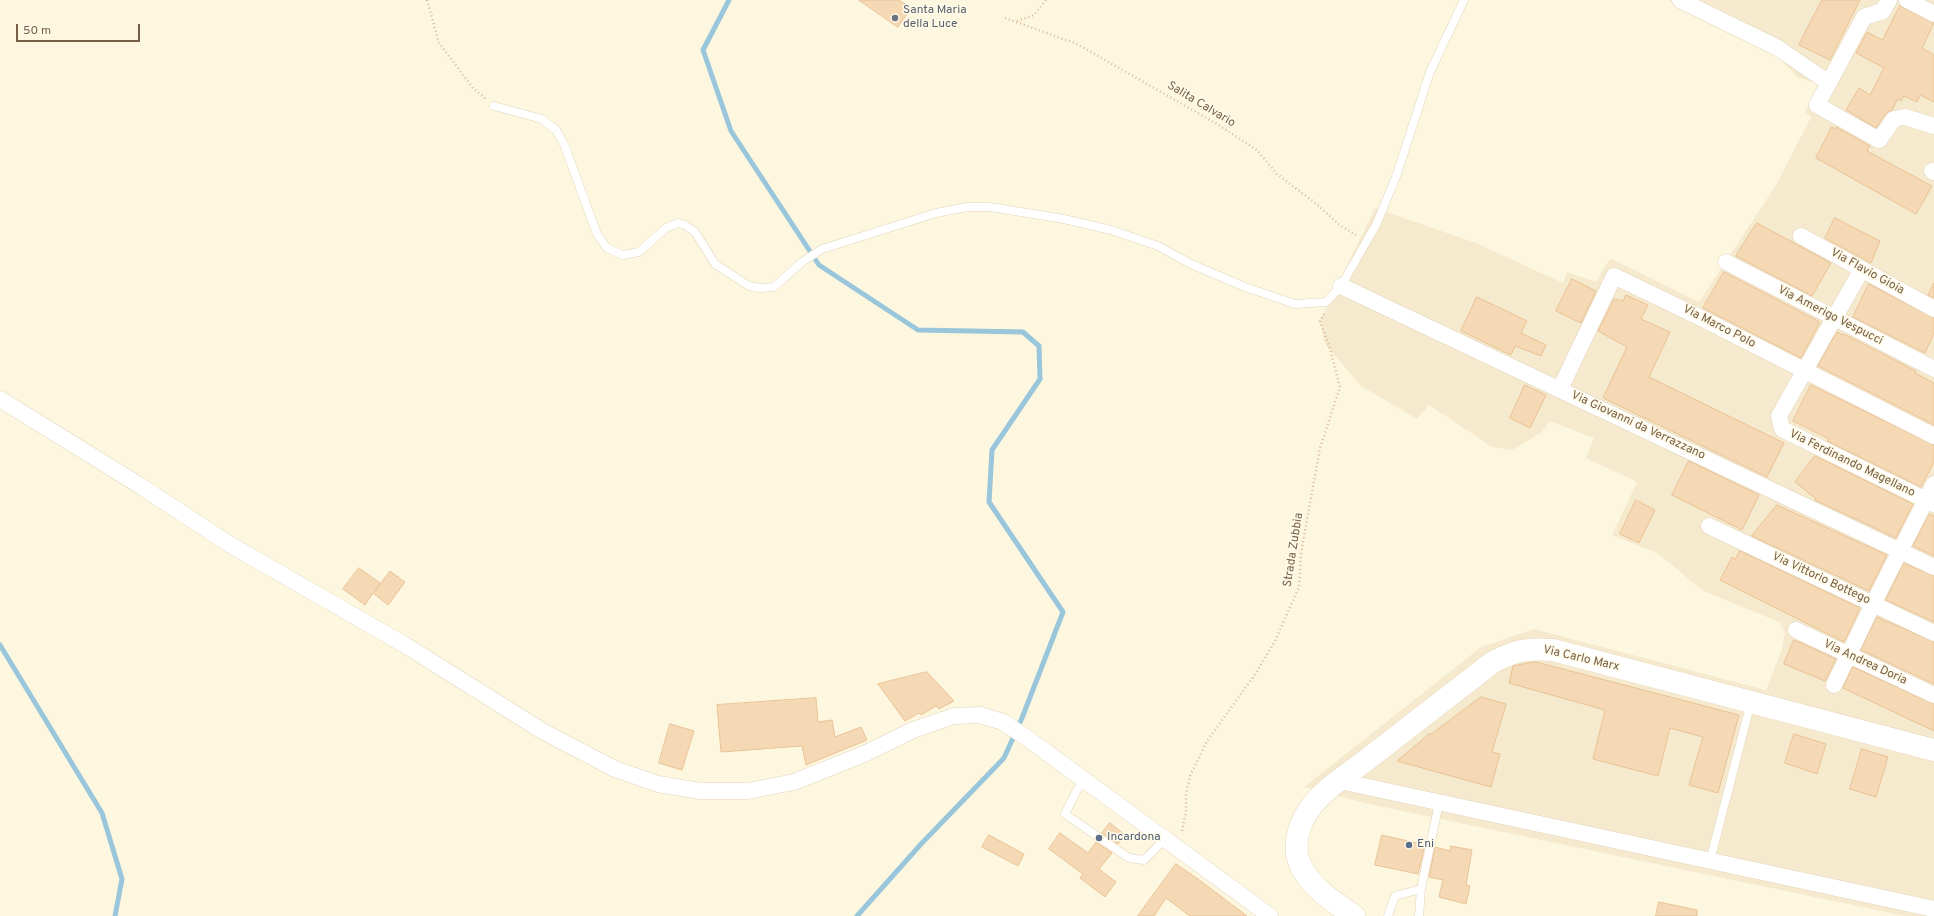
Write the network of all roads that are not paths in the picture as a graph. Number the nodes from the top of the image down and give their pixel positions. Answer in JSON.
{"nodes":[{"id":1,"x":1464,"y":0,"type":"edge"},
{"id":2,"x":1680,"y":0,"type":"edge"},
{"id":3,"x":1889,"y":0,"type":"edge"},
{"id":4,"x":1907,"y":0,"type":"edge"},
{"id":5,"x":1934,"y":14,"type":"edge"},
{"id":6,"x":1829,"y":83,"type":"junction"},
{"id":7,"x":494,"y":106,"type":"road end"},
{"id":8,"x":1934,"y":126,"type":"edge"},
{"id":9,"x":1801,"y":236,"type":"dead end"},
{"id":10,"x":1726,"y":262,"type":"dead end"},
{"id":11,"x":1862,"y":269,"type":"junction"},
{"id":12,"x":1341,"y":286,"type":"junction"},
{"id":13,"x":1934,"y":308,"type":"edge"},
{"id":14,"x":1834,"y":318,"type":"junction"},
{"id":15,"x":1934,"y":369,"type":"edge"},
{"id":16,"x":1803,"y":371,"type":"junction"},
{"id":17,"x":1560,"y":389,"type":"junction"},
{"id":18,"x":0,"y":399,"type":"edge"},
{"id":19,"x":1934,"y":436,"type":"edge"},
{"id":20,"x":1934,"y":484,"type":"edge"},
{"id":21,"x":1930,"y":502,"type":"edge"},
{"id":22,"x":1709,"y":526,"type":"dead end"},
{"id":23,"x":1900,"y":551,"type":"junction"},
{"id":24,"x":1934,"y":567,"type":"edge"},
{"id":25,"x":1873,"y":604,"type":"junction"},
{"id":26,"x":1796,"y":630,"type":"dead end"},
{"id":27,"x":1934,"y":633,"type":"edge"},
{"id":28,"x":1849,"y":655,"type":"junction"},
{"id":29,"x":1834,"y":685,"type":"dead end"},
{"id":30,"x":1934,"y":695,"type":"edge"},
{"id":31,"x":1751,"y":702,"type":"junction"},
{"id":32,"x":1934,"y":750,"type":"edge"},
{"id":33,"x":1085,"y":780,"type":"junction"},
{"id":34,"x":1340,"y":781,"type":"junction"},
{"id":35,"x":1439,"y":802,"type":"junction"},
{"id":36,"x":1170,"y":842,"type":"junction"},
{"id":37,"x":1710,"y":861,"type":"junction"},
{"id":38,"x":1421,"y":889,"type":"junction"},
{"id":39,"x":1934,"y":909,"type":"edge"},
{"id":40,"x":1270,"y":916,"type":"edge"},
{"id":41,"x":1354,"y":916,"type":"edge"},
{"id":42,"x":1388,"y":916,"type":"edge"},
{"id":43,"x":1419,"y":916,"type":"edge"}],
"edges":[{"from":1,"to":12,"type":"lane"},
{"from":2,"to":6,"type":"street"},
{"from":3,"to":6,"type":"street"},
{"from":4,"to":5,"type":"street"},
{"from":6,"to":8,"type":"street"},
{"from":7,"to":12,"type":"lane"},
{"from":9,"to":11,"type":"street","name":"Via Flavio Gioia"},
{"from":10,"to":14,"type":"street","name":"Via Amerigo Vespucci"},
{"from":11,"to":13,"type":"street","name":"Via Flavio Gioia"},
{"from":11,"to":14,"type":"street"},
{"from":12,"to":17,"type":"street","name":"Via Giovanni da Verrazzano"},
{"from":14,"to":15,"type":"street","name":"Via Amerigo Vespucci"},
{"from":14,"to":16,"type":"street"},
{"from":16,"to":17,"type":"street","name":"Via Marco Polo"},
{"from":16,"to":19,"type":"street","name":"Via Marco Polo"},
{"from":16,"to":21,"type":"street","name":"Via Ferdinando Magellano"},
{"from":17,"to":23,"type":"street","name":"Via Giovanni da Verrazzano"},
{"from":18,"to":33,"type":"street"},
{"from":20,"to":21,"type":"street"},
{"from":21,"to":23,"type":"street"},
{"from":22,"to":25,"type":"street","name":"Via Vittorio Bottego"},
{"from":23,"to":24,"type":"street","name":"Via Giovanni da Verrazzano"},
{"from":23,"to":25,"type":"street"},
{"from":25,"to":27,"type":"street","name":"Via Vittorio Bottego"},
{"from":25,"to":28,"type":"street"},
{"from":26,"to":28,"type":"street","name":"Via Andrea Doria"},
{"from":28,"to":29,"type":"street"},
{"from":28,"to":30,"type":"street","name":"Via Andrea Doria"},
{"from":31,"to":32,"type":"main road","name":"Via Carlo Marx"},
{"from":31,"to":34,"type":"main road","name":"Via Carlo Marx"},
{"from":31,"to":37,"type":"lane"},
{"from":33,"to":36,"type":"street"},
{"from":33,"to":36,"type":"lane"},
{"from":34,"to":35,"type":"street"},
{"from":34,"to":41,"type":"main road","name":"Via Carlo Marx"},
{"from":35,"to":37,"type":"street"},
{"from":35,"to":38,"type":"lane"},
{"from":36,"to":40,"type":"street"},
{"from":37,"to":39,"type":"street"},
{"from":38,"to":42,"type":"lane"},
{"from":38,"to":43,"type":"lane"}]}
